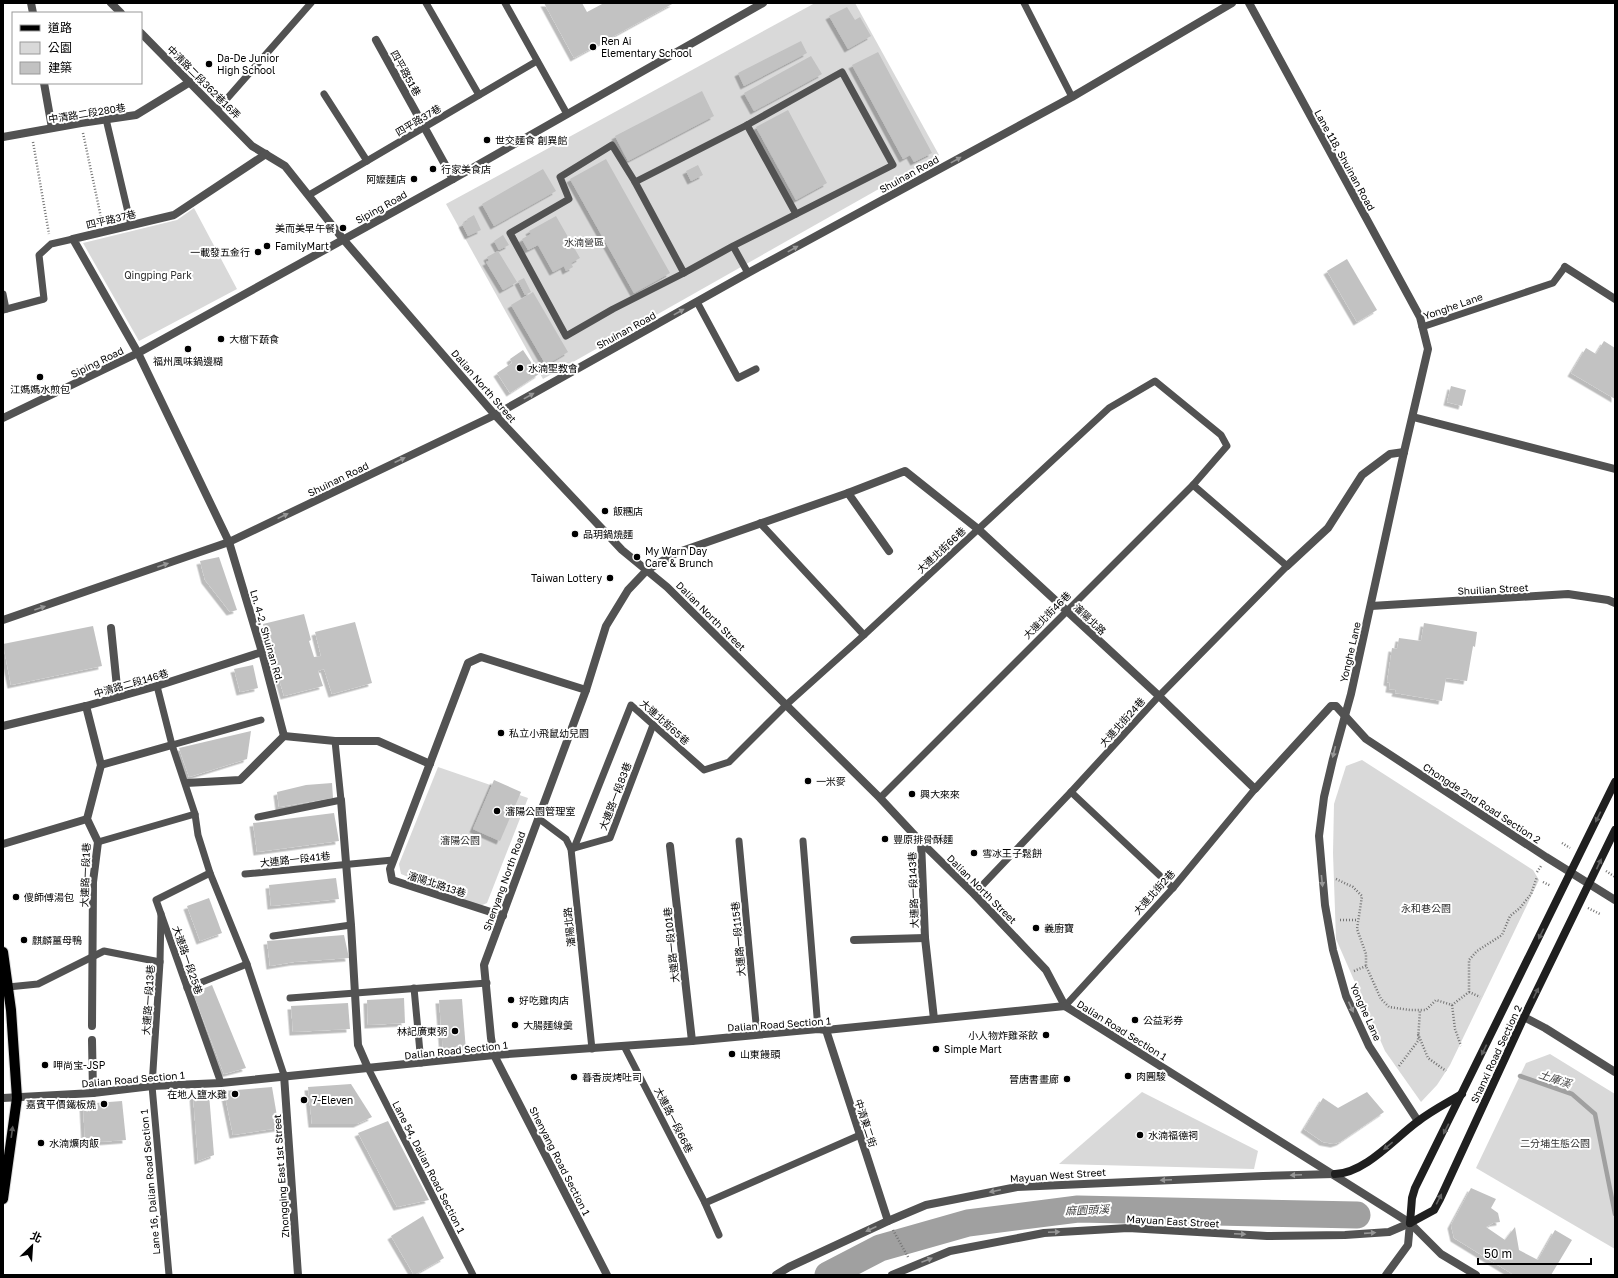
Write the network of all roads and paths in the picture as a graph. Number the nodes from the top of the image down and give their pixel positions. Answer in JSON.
{"nodes":[{"id":1,"x":112,"y":3,"type":"edge"},
{"id":2,"x":311,"y":3,"type":"edge"},
{"id":3,"x":426,"y":3,"type":"edge"},
{"id":4,"x":505,"y":3,"type":"edge"},
{"id":5,"x":763,"y":3,"type":"edge"},
{"id":6,"x":1024,"y":3,"type":"edge"},
{"id":7,"x":1232,"y":3,"type":"edge"},
{"id":8,"x":1249,"y":3,"type":"edge"},
{"id":9,"x":120,"y":12,"type":"edge"},
{"id":10,"x":142,"y":34,"type":"edge"},
{"id":11,"x":376,"y":40,"type":"dead end"},
{"id":12,"x":537,"y":61,"type":"junction"},
{"id":13,"x":190,"y":82,"type":"junction"},
{"id":14,"x":44,"y":84,"type":"edge"},
{"id":15,"x":324,"y":94,"type":"dead end"},
{"id":16,"x":479,"y":95,"type":"junction"},
{"id":17,"x":1072,"y":97,"type":"junction"},
{"id":18,"x":217,"y":110,"type":"junction"},
{"id":19,"x":567,"y":114,"type":"junction"},
{"id":20,"x":106,"y":119,"type":"junction"},
{"id":21,"x":80,"y":123,"type":"junction"},
{"id":22,"x":747,"y":126,"type":"junction"},
{"id":23,"x":52,"y":128,"type":"junction"},
{"id":24,"x":424,"y":128,"type":"junction"},
{"id":25,"x":31,"y":132,"type":"junction"},
{"id":26,"x":3,"y":137,"type":"edge"},
{"id":27,"x":266,"y":154,"type":"junction"},
{"id":28,"x":367,"y":161,"type":"junction"},
{"id":29,"x":453,"y":179,"type":"junction"},
{"id":30,"x":635,"y":182,"type":"junction"},
{"id":31,"x":309,"y":195,"type":"junction"},
{"id":32,"x":796,"y":214,"type":"junction"},
{"id":33,"x":130,"y":225,"type":"junction"},
{"id":34,"x":104,"y":231,"type":"junction"},
{"id":35,"x":73,"y":239,"type":"junction"},
{"id":36,"x":343,"y":239,"type":"junction"},
{"id":37,"x":51,"y":244,"type":"junction"},
{"id":38,"x":733,"y":246,"type":"junction"},
{"id":39,"x":1565,"y":267,"type":"joint"},
{"id":40,"x":684,"y":273,"type":"junction"},
{"id":41,"x":748,"y":273,"type":"junction"},
{"id":42,"x":3,"y":294,"type":"edge"},
{"id":43,"x":1615,"y":299,"type":"edge"},
{"id":44,"x":697,"y":302,"type":"junction"},
{"id":45,"x":5,"y":310,"type":"edge"},
{"id":46,"x":1422,"y":327,"type":"junction"},
{"id":47,"x":138,"y":353,"type":"junction"},
{"id":48,"x":756,"y":370,"type":"dead end"},
{"id":49,"x":495,"y":415,"type":"junction"},
{"id":50,"x":1413,"y":417,"type":"junction"},
{"id":51,"x":3,"y":418,"type":"edge"},
{"id":52,"x":1227,"y":446,"type":"joint"},
{"id":53,"x":1404,"y":452,"type":"junction"},
{"id":54,"x":1615,"y":469,"type":"edge"},
{"id":55,"x":905,"y":471,"type":"joint"},
{"id":56,"x":1193,"y":484,"type":"junction"},
{"id":57,"x":848,"y":493,"type":"junction"},
{"id":58,"x":760,"y":523,"type":"junction"},
{"id":59,"x":978,"y":529,"type":"junction"},
{"id":60,"x":229,"y":542,"type":"junction"},
{"id":61,"x":889,"y":551,"type":"dead end"},
{"id":62,"x":1287,"y":566,"type":"junction"},
{"id":63,"x":647,"y":570,"type":"junction"},
{"id":64,"x":1615,"y":603,"type":"edge"},
{"id":65,"x":1371,"y":606,"type":"junction"},
{"id":66,"x":1066,"y":611,"type":"junction"},
{"id":67,"x":3,"y":620,"type":"edge"},
{"id":68,"x":111,"y":628,"type":"dead end"},
{"id":69,"x":864,"y":635,"type":"junction"},
{"id":70,"x":262,"y":652,"type":"junction"},
{"id":71,"x":157,"y":686,"type":"junction"},
{"id":72,"x":586,"y":690,"type":"junction"},
{"id":73,"x":1158,"y":696,"type":"junction"},
{"id":74,"x":118,"y":697,"type":"junction"},
{"id":75,"x":786,"y":705,"type":"junction"},
{"id":76,"x":86,"y":706,"type":"junction"},
{"id":77,"x":1344,"y":715,"type":"junction"},
{"id":78,"x":261,"y":720,"type":"dead end"},
{"id":79,"x":653,"y":724,"type":"junction"},
{"id":80,"x":3,"y":726,"type":"edge"},
{"id":81,"x":284,"y":736,"type":"junction"},
{"id":82,"x":336,"y":741,"type":"junction"},
{"id":83,"x":172,"y":745,"type":"junction"},
{"id":84,"x":430,"y":764,"type":"junction"},
{"id":85,"x":101,"y":765,"type":"junction"},
{"id":86,"x":1615,"y":782,"type":"edge"},
{"id":87,"x":186,"y":783,"type":"junction"},
{"id":88,"x":1255,"y":789,"type":"junction"},
{"id":89,"x":1070,"y":792,"type":"junction"},
{"id":90,"x":880,"y":798,"type":"junction"},
{"id":91,"x":341,"y":800,"type":"junction"},
{"id":92,"x":196,"y":814,"type":"junction"},
{"id":93,"x":258,"y":817,"type":"dead end"},
{"id":94,"x":538,"y":818,"type":"junction"},
{"id":95,"x":87,"y":820,"type":"junction"},
{"id":96,"x":1615,"y":830,"type":"edge"},
{"id":97,"x":739,"y":841,"type":"dead end"},
{"id":98,"x":804,"y":841,"type":"dead end"},
{"id":99,"x":98,"y":842,"type":"junction"},
{"id":100,"x":921,"y":842,"type":"junction"},
{"id":101,"x":3,"y":844,"type":"edge"},
{"id":102,"x":670,"y":846,"type":"dead end"},
{"id":103,"x":572,"y":849,"type":"junction"},
{"id":104,"x":393,"y":860,"type":"junction"},
{"id":105,"x":347,"y":864,"type":"junction"},
{"id":106,"x":1570,"y":872,"type":"junction"},
{"id":107,"x":210,"y":873,"type":"junction"},
{"id":108,"x":245,"y":874,"type":"dead end"},
{"id":109,"x":1537,"y":877,"type":"dead end"},
{"id":110,"x":1336,"y":879,"type":"dead end"},
{"id":111,"x":1590,"y":884,"type":"junction"},
{"id":112,"x":1172,"y":888,"type":"junction"},
{"id":113,"x":974,"y":894,"type":"junction"},
{"id":114,"x":1615,"y":900,"type":"edge"},
{"id":115,"x":161,"y":914,"type":"junction"},
{"id":116,"x":503,"y":916,"type":"junction"},
{"id":117,"x":1340,"y":920,"type":"dead end"},
{"id":118,"x":1358,"y":920,"type":"junction"},
{"id":119,"x":351,"y":925,"type":"junction"},
{"id":120,"x":273,"y":936,"type":"dead end"},
{"id":121,"x":925,"y":938,"type":"junction"},
{"id":122,"x":854,"y":940,"type":"dead end"},
{"id":123,"x":3,"y":952,"type":"edge"},
{"id":124,"x":93,"y":958,"type":"junction"},
{"id":125,"x":160,"y":962,"type":"junction"},
{"id":126,"x":246,"y":964,"type":"junction"},
{"id":127,"x":1366,"y":966,"type":"junction"},
{"id":128,"x":1354,"y":971,"type":"dead end"},
{"id":129,"x":487,"y":983,"type":"junction"},
{"id":130,"x":8,"y":987,"type":"junction"},
{"id":131,"x":187,"y":988,"type":"junction"},
{"id":132,"x":414,"y":988,"type":"junction"},
{"id":133,"x":356,"y":992,"type":"junction"},
{"id":134,"x":1469,"y":992,"type":"junction"},
{"id":135,"x":1480,"y":997,"type":"dead end"},
{"id":136,"x":290,"y":998,"type":"dead end"},
{"id":137,"x":1452,"y":1005,"type":"junction"},
{"id":138,"x":1065,"y":1006,"type":"junction"},
{"id":139,"x":1420,"y":1010,"type":"junction"},
{"id":140,"x":1524,"y":1017,"type":"junction"},
{"id":141,"x":934,"y":1019,"type":"junction"},
{"id":142,"x":92,"y":1026,"type":"dead end"},
{"id":143,"x":822,"y":1030,"type":"junction"},
{"id":144,"x":757,"y":1034,"type":"junction"},
{"id":145,"x":1418,"y":1034,"type":"junction"},
{"id":146,"x":92,"y":1040,"type":"dead end"},
{"id":147,"x":692,"y":1041,"type":"junction"},
{"id":148,"x":624,"y":1046,"type":"junction"},
{"id":149,"x":1461,"y":1046,"type":"dead end"},
{"id":150,"x":592,"y":1049,"type":"junction"},
{"id":151,"x":494,"y":1055,"type":"junction"},
{"id":152,"x":421,"y":1063,"type":"junction"},
{"id":153,"x":1399,"y":1066,"type":"dead end"},
{"id":154,"x":368,"y":1068,"type":"junction"},
{"id":155,"x":1446,"y":1071,"type":"dead end"},
{"id":156,"x":1615,"y":1072,"type":"edge"},
{"id":157,"x":284,"y":1075,"type":"junction"},
{"id":158,"x":221,"y":1083,"type":"junction"},
{"id":159,"x":152,"y":1086,"type":"junction"},
{"id":160,"x":93,"y":1092,"type":"junction"},
{"id":161,"x":1462,"y":1093,"type":"junction"},
{"id":162,"x":3,"y":1098,"type":"edge"},
{"id":163,"x":17,"y":1098,"type":"junction"},
{"id":164,"x":1418,"y":1121,"type":"junction"},
{"id":165,"x":860,"y":1135,"type":"junction"},
{"id":166,"x":1335,"y":1174,"type":"junction"},
{"id":167,"x":3,"y":1199,"type":"edge"},
{"id":168,"x":705,"y":1203,"type":"junction"},
{"id":169,"x":888,"y":1221,"type":"junction"},
{"id":170,"x":1410,"y":1222,"type":"junction"},
{"id":171,"x":719,"y":1235,"type":"dead end"},
{"id":172,"x":913,"y":1266,"type":"junction"},
{"id":173,"x":169,"y":1275,"type":"edge"},
{"id":174,"x":298,"y":1275,"type":"edge"},
{"id":175,"x":474,"y":1275,"type":"edge"},
{"id":176,"x":607,"y":1275,"type":"edge"},
{"id":177,"x":776,"y":1275,"type":"edge"},
{"id":178,"x":892,"y":1275,"type":"edge"},
{"id":179,"x":1386,"y":1275,"type":"edge"},
{"id":180,"x":1476,"y":1275,"type":"edge"}],
"edges":[{"from":1,"to":9,"type":"street"},
{"from":2,"to":18,"type":"lane"},
{"from":3,"to":16,"type":"lane"},
{"from":4,"to":12,"type":"lane"},
{"from":5,"to":19,"type":"street","name":"Siping Road"},
{"from":6,"to":17,"type":"lane"},
{"from":7,"to":17,"type":"street","name":"Shuinan Road"},
{"from":8,"to":46,"type":"street","name":"Lane 118, Shuinan Road"},
{"from":10,"to":13,"type":"street","name":"中清路二段362巷16弄"},
{"from":11,"to":24,"type":"street","name":"四平路51巷"},
{"from":12,"to":16,"type":"lane","name":"四平路37巷"},
{"from":12,"to":19,"type":"lane"},
{"from":13,"to":18,"type":"street","name":"中清路二段362巷16弄"},
{"from":13,"to":20,"type":"street","name":"中清路二段280巷"},
{"from":14,"to":23,"type":"street"},
{"from":15,"to":28,"type":"lane"},
{"from":16,"to":24,"type":"lane","name":"四平路37巷"},
{"from":41,"to":17,"type":"street","name":"Shuinan Road","one_way":true},
{"from":18,"to":27,"type":"street","name":"中清路二段362巷16弄"},
{"from":19,"to":29,"type":"street","name":"Siping Road"},
{"from":20,"to":21,"type":"street","name":"中清路二段280巷"},
{"from":20,"to":33,"type":"lane"},
{"from":21,"to":23,"type":"street","name":"中清路二段280巷"},
{"from":21,"to":34,"type":"path"},
{"from":22,"to":30,"type":"lane"},
{"from":22,"to":32,"type":"lane"},
{"from":22,"to":32,"type":"lane"},
{"from":23,"to":25,"type":"street","name":"中清路二段280巷"},
{"from":24,"to":28,"type":"lane","name":"四平路37巷"},
{"from":24,"to":29,"type":"street","name":"四平路51巷"},
{"from":25,"to":26,"type":"street","name":"中清路二段280巷"},
{"from":25,"to":37,"type":"path"},
{"from":27,"to":31,"type":"street"},
{"from":27,"to":33,"type":"street","name":"四平路37巷"},
{"from":28,"to":31,"type":"lane","name":"四平路37巷"},
{"from":29,"to":36,"type":"street","name":"Siping Road"},
{"from":30,"to":40,"type":"lane"},
{"from":30,"to":40,"type":"lane"},
{"from":31,"to":36,"type":"street"},
{"from":32,"to":38,"type":"lane"},
{"from":33,"to":34,"type":"street","name":"四平路37巷"},
{"from":34,"to":35,"type":"street","name":"四平路37巷"},
{"from":35,"to":37,"type":"lane"},
{"from":35,"to":47,"type":"street"},
{"from":36,"to":47,"type":"street","name":"Siping Road"},
{"from":36,"to":49,"type":"street","name":"Dalian North Street"},
{"from":37,"to":45,"type":"lane"},
{"from":38,"to":40,"type":"lane"},
{"from":38,"to":41,"type":"lane"},
{"from":39,"to":43,"type":"street"},
{"from":39,"to":46,"type":"lane","name":"Yonghe Lane"},
{"from":41,"to":44,"type":"street","name":"Shuinan Road"},
{"from":42,"to":45,"type":"lane"},
{"from":44,"to":48,"type":"lane"},
{"from":49,"to":44,"type":"street","name":"Shuinan Road","one_way":true},
{"from":46,"to":50,"type":"street","name":"Yonghe Lane"},
{"from":47,"to":51,"type":"street","name":"Siping Road"},
{"from":47,"to":60,"type":"street","name":"Ln. 4-2, Shuinan Rd."},
{"from":60,"to":49,"type":"street","name":"Shuinan Road","one_way":true},
{"from":49,"to":63,"type":"street","name":"Dalian North Street"},
{"from":50,"to":53,"type":"street","name":"Yonghe Lane"},
{"from":50,"to":54,"type":"street"},
{"from":52,"to":56,"type":"lane","name":"大連北街46巷"},
{"from":52,"to":59,"type":"lane","name":"大連北街66巷"},
{"from":53,"to":62,"type":"street"},
{"from":53,"to":65,"type":"street","name":"Yonghe Lane"},
{"from":55,"to":57,"type":"street","name":"Shenyang North Road"},
{"from":55,"to":59,"type":"street","name":"瀋陽北路"},
{"from":56,"to":62,"type":"lane"},
{"from":56,"to":66,"type":"lane","name":"大連北街46巷"},
{"from":57,"to":58,"type":"street","name":"Shenyang North Road"},
{"from":57,"to":61,"type":"street"},
{"from":58,"to":63,"type":"street","name":"Shenyang North Road"},
{"from":58,"to":69,"type":"lane"},
{"from":59,"to":66,"type":"street","name":"瀋陽北路"},
{"from":59,"to":69,"type":"lane","name":"大連北街66巷"},
{"from":67,"to":60,"type":"street","name":"Shuinan Road","one_way":true},
{"from":60,"to":70,"type":"street","name":"Ln. 4-2, Shuinan Rd."},
{"from":62,"to":73,"type":"lane","name":"大連北街24巷"},
{"from":63,"to":72,"type":"street","name":"Shenyang North Road"},
{"from":63,"to":75,"type":"street","name":"Dalian North Street"},
{"from":64,"to":65,"type":"street","name":"Shuilian Street"},
{"from":65,"to":77,"type":"street","name":"Yonghe Lane"},
{"from":66,"to":73,"type":"street","name":"瀋陽北路"},
{"from":66,"to":90,"type":"lane","name":"大連北街46巷"},
{"from":68,"to":74,"type":"street"},
{"from":69,"to":75,"type":"lane","name":"大連北街66巷"},
{"from":70,"to":71,"type":"street","name":"中清路二段146巷"},
{"from":70,"to":81,"type":"street","name":"Ln. 4-2, Shuinan Rd."},
{"from":71,"to":74,"type":"street","name":"中清路二段146巷"},
{"from":71,"to":83,"type":"lane"},
{"from":72,"to":84,"type":"street","name":"瀋陽北路13巷"},
{"from":72,"to":94,"type":"street","name":"Shenyang North Road"},
{"from":73,"to":88,"type":"street","name":"瀋陽北路"},
{"from":73,"to":89,"type":"lane","name":"大連北街24巷"},
{"from":74,"to":76,"type":"street","name":"中清路二段146巷"},
{"from":75,"to":79,"type":"lane","name":"大連北街65巷"},
{"from":75,"to":90,"type":"street","name":"Dalian North Street"},
{"from":76,"to":80,"type":"street","name":"中清路二段146巷"},
{"from":76,"to":85,"type":"street"},
{"from":77,"to":88,"type":"street"},
{"from":77,"to":106,"type":"street","name":"Chongde 2nd Road Section 2"},
{"from":77,"to":164,"type":"street","name":"Yonghe Lane","one_way":true},
{"from":78,"to":83,"type":"lane"},
{"from":79,"to":103,"type":"lane","name":"大連路一段83巷"},
{"from":79,"to":103,"type":"lane","name":"大連北街65巷"},
{"from":81,"to":82,"type":"street"},
{"from":81,"to":87,"type":"street"},
{"from":82,"to":84,"type":"street"},
{"from":82,"to":91,"type":"lane"},
{"from":83,"to":85,"type":"street"},
{"from":83,"to":87,"type":"lane"},
{"from":84,"to":104,"type":"street","name":"瀋陽北路13巷"},
{"from":85,"to":95,"type":"street"},
{"from":86,"to":106,"type":"street","name":"Shanxi Road Section 2","one_way":true},
{"from":87,"to":92,"type":"lane"},
{"from":88,"to":112,"type":"lane","name":"大連北街2巷"},
{"from":89,"to":112,"type":"lane"},
{"from":89,"to":113,"type":"lane","name":"大連北街24巷"},
{"from":90,"to":100,"type":"street","name":"Dalian North Street"},
{"from":91,"to":93,"type":"lane"},
{"from":91,"to":105,"type":"street"},
{"from":92,"to":99,"type":"lane"},
{"from":92,"to":107,"type":"lane"},
{"from":94,"to":103,"type":"lane"},
{"from":94,"to":116,"type":"street","name":"Shenyang North Road"},
{"from":95,"to":99,"type":"street","name":"大連路一段1巷"},
{"from":95,"to":101,"type":"street"},
{"from":111,"to":96,"type":"street","name":"Shanxi Road Section 2","one_way":true},
{"from":97,"to":144,"type":"lane","name":"大連路一段115巷"},
{"from":98,"to":143,"type":"lane","name":"中清東二街"},
{"from":99,"to":124,"type":"street","name":"大連路一段1巷"},
{"from":100,"to":113,"type":"street","name":"Dalian North Street"},
{"from":100,"to":121,"type":"street","name":"大連路一段143巷"},
{"from":102,"to":147,"type":"street","name":"大連路一段101巷"},
{"from":103,"to":150,"type":"lane","name":"瀋陽北路"},
{"from":104,"to":105,"type":"lane","name":"大連路一段41巷"},
{"from":104,"to":116,"type":"street","name":"瀋陽北路13巷"},
{"from":105,"to":108,"type":"lane","name":"大連路一段41巷"},
{"from":105,"to":119,"type":"street"},
{"from":106,"to":111,"type":"street","name":"Chongde 2nd Road Section 2"},
{"from":106,"to":161,"type":"street","name":"Shanxi Road Section 2","one_way":true},
{"from":107,"to":115,"type":"lane","name":"大連路一段25巷"},
{"from":107,"to":126,"type":"lane"},
{"from":109,"to":134,"type":"path"},
{"from":110,"to":118,"type":"path"},
{"from":111,"to":114,"type":"street","name":"Chongde 2nd Road Section 2"},
{"from":140,"to":111,"type":"street","name":"Shanxi Road Section 2","one_way":true},
{"from":112,"to":138,"type":"lane","name":"大連北街2巷"},
{"from":113,"to":138,"type":"street","name":"Dalian North Street"},
{"from":115,"to":125,"type":"lane","name":"大連路一段13巷"},
{"from":115,"to":131,"type":"lane","name":"大連路一段25巷"},
{"from":116,"to":129,"type":"street","name":"Shenyang North Road"},
{"from":117,"to":118,"type":"path"},
{"from":118,"to":127,"type":"path"},
{"from":119,"to":120,"type":"lane"},
{"from":119,"to":133,"type":"street"},
{"from":121,"to":122,"type":"street","name":"大連路一段143巷"},
{"from":121,"to":141,"type":"street","name":"大連路一段143巷"},
{"from":123,"to":130,"type":"main road"},
{"from":124,"to":125,"type":"lane"},
{"from":124,"to":130,"type":"lane"},
{"from":124,"to":142,"type":"street","name":"大連路一段1巷"},
{"from":125,"to":159,"type":"lane","name":"大連路一段13巷"},
{"from":126,"to":131,"type":"lane"},
{"from":126,"to":157,"type":"lane"},
{"from":127,"to":128,"type":"path"},
{"from":127,"to":139,"type":"path"},
{"from":129,"to":132,"type":"lane"},
{"from":129,"to":151,"type":"street","name":"Shenyang North Road"},
{"from":130,"to":163,"type":"main road"},
{"from":131,"to":158,"type":"lane","name":"大連路一段25巷"},
{"from":132,"to":133,"type":"lane"},
{"from":132,"to":152,"type":"lane"},
{"from":133,"to":136,"type":"lane"},
{"from":133,"to":154,"type":"street"},
{"from":134,"to":135,"type":"path"},
{"from":134,"to":137,"type":"path"},
{"from":137,"to":139,"type":"path"},
{"from":137,"to":149,"type":"path"},
{"from":138,"to":141,"type":"street","name":"Dalian Road Section 1"},
{"from":138,"to":166,"type":"street","name":"Dalian Road Section 1"},
{"from":139,"to":145,"type":"path"},
{"from":140,"to":156,"type":"street"},
{"from":170,"to":140,"type":"street","name":"Shanxi Road Section 2","one_way":true},
{"from":141,"to":143,"type":"street","name":"Dalian Road Section 1"},
{"from":143,"to":144,"type":"street","name":"Dalian Road Section 1"},
{"from":143,"to":165,"type":"street","name":"中清東二街"},
{"from":144,"to":147,"type":"street","name":"Dalian Road Section 1"},
{"from":145,"to":153,"type":"path"},
{"from":145,"to":155,"type":"path"},
{"from":146,"to":160,"type":"street"},
{"from":147,"to":148,"type":"street","name":"Dalian Road Section 1"},
{"from":148,"to":150,"type":"street","name":"Dalian Road Section 1"},
{"from":148,"to":168,"type":"lane","name":"大連路一段66巷"},
{"from":150,"to":151,"type":"street","name":"Dalian Road Section 1"},
{"from":151,"to":152,"type":"street","name":"Dalian Road Section 1"},
{"from":151,"to":176,"type":"street","name":"Shenyang Road Section 1"},
{"from":152,"to":154,"type":"street","name":"Dalian Road Section 1"},
{"from":154,"to":157,"type":"street","name":"Dalian Road Section 1"},
{"from":154,"to":175,"type":"lane","name":"Lane 54, Dalian Road Section 1"},
{"from":157,"to":158,"type":"street","name":"Dalian Road Section 1"},
{"from":157,"to":174,"type":"street","name":"Zhongqing East 1st Street"},
{"from":158,"to":159,"type":"street","name":"Dalian Road Section 1"},
{"from":159,"to":160,"type":"street","name":"Dalian Road Section 1"},
{"from":159,"to":173,"type":"lane","name":"Lane 16, Dalian Road Section 1"},
{"from":160,"to":163,"type":"street","name":"Dalian Road Section 1"},
{"from":161,"to":164,"type":"street"},
{"from":161,"to":170,"type":"street","name":"Shanxi Road Section 2","one_way":true},
{"from":162,"to":163,"type":"street","name":"Dalian Road Section 1"},
{"from":167,"to":163,"type":"main road","one_way":true},
{"from":164,"to":166,"type":"street","one_way":true},
{"from":165,"to":168,"type":"lane"},
{"from":165,"to":169,"type":"street","name":"中清東二街"},
{"from":166,"to":169,"type":"street","name":"Mayuan West Street","one_way":true},
{"from":166,"to":170,"type":"street","name":"Dalian Road Section 1"},
{"from":168,"to":171,"type":"lane","name":"大連路一段66巷"},
{"from":169,"to":172,"type":"path"},
{"from":169,"to":177,"type":"street","name":"Mayuan West Street","one_way":true},
{"from":172,"to":170,"type":"street","name":"Mayuan East Street","one_way":true},
{"from":170,"to":179,"type":"street","name":"Shanxi Road Section 2"},
{"from":170,"to":180,"type":"street","name":"Dalian Road Section 1"},
{"from":172,"to":178,"type":"street","name":"Mayuan East Street"}]}
